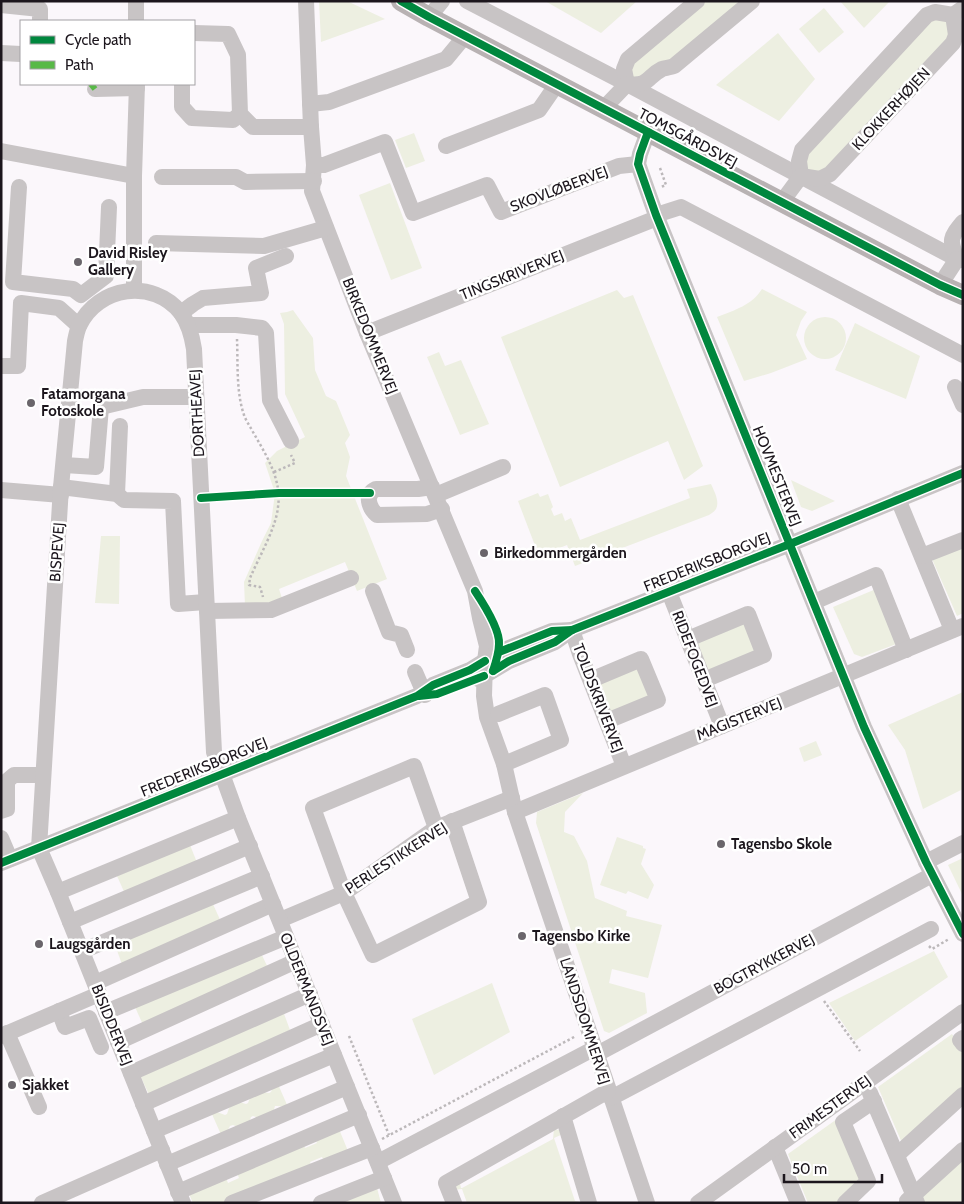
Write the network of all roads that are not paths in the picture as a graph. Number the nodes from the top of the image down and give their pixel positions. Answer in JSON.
{"nodes":[{"id":1,"x":136,"y":1,"type":"edge"},
{"id":2,"x":306,"y":1,"type":"edge"},
{"id":3,"x":442,"y":1,"type":"edge"},
{"id":4,"x":467,"y":1,"type":"edge"},
{"id":5,"x":697,"y":1,"type":"edge"},
{"id":6,"x":752,"y":1,"type":"edge"},
{"id":7,"x":399,"y":2,"type":"edge"},
{"id":8,"x":1,"y":5,"type":"edge"},
{"id":9,"x":958,"y":12,"type":"edge"},
{"id":10,"x":429,"y":18,"type":"junction"},
{"id":11,"x":40,"y":20,"type":"edge"},
{"id":12,"x":136,"y":20,"type":"edge"},
{"id":13,"x":195,"y":33,"type":"edge"},
{"id":14,"x":465,"y":36,"type":"junction"},
{"id":15,"x":1,"y":53,"type":"edge"},
{"id":16,"x":20,"y":54,"type":"edge"},
{"id":17,"x":557,"y":84,"type":"junction"},
{"id":18,"x":627,"y":84,"type":"junction"},
{"id":19,"x":182,"y":85,"type":"edge"},
{"id":20,"x":137,"y":86,"type":"edge"},
{"id":21,"x":96,"y":89,"type":"dead end"},
{"id":22,"x":310,"y":104,"type":"junction"},
{"id":23,"x":603,"y":109,"type":"junction"},
{"id":24,"x":240,"y":114,"type":"junction"},
{"id":25,"x":311,"y":127,"type":"junction"},
{"id":26,"x":648,"y":132,"type":"junction"},
{"id":27,"x":446,"y":146,"type":"dead end"},
{"id":28,"x":1,"y":151,"type":"edge"},
{"id":29,"x":638,"y":164,"type":"junction"},
{"id":30,"x":314,"y":173,"type":"junction"},
{"id":31,"x":134,"y":176,"type":"junction"},
{"id":32,"x":801,"y":176,"type":"junction"},
{"id":33,"x":162,"y":177,"type":"dead end"},
{"id":34,"x":19,"y":187,"type":"dead end"},
{"id":35,"x":782,"y":203,"type":"junction"},
{"id":36,"x":109,"y":207,"type":"dead end"},
{"id":37,"x":657,"y":217,"type":"junction"},
{"id":38,"x":963,"y":222,"type":"edge"},
{"id":39,"x":326,"y":228,"type":"junction"},
{"id":40,"x":156,"y":243,"type":"dead end"},
{"id":41,"x":286,"y":256,"type":"dead end"},
{"id":42,"x":960,"y":259,"type":"edge"},
{"id":43,"x":106,"y":276,"type":"junction"},
{"id":44,"x":940,"y":286,"type":"junction"},
{"id":45,"x":129,"y":291,"type":"junction"},
{"id":46,"x":963,"y":295,"type":"edge"},
{"id":47,"x":184,"y":319,"type":"junction"},
{"id":48,"x":79,"y":326,"type":"junction"},
{"id":49,"x":368,"y":332,"type":"junction"},
{"id":50,"x":963,"y":355,"type":"edge"},
{"id":51,"x":1,"y":366,"type":"edge"},
{"id":52,"x":955,"y":387,"type":"dead end"},
{"id":53,"x":196,"y":397,"type":"junction"},
{"id":54,"x":963,"y":405,"type":"edge"},
{"id":55,"x":120,"y":426,"type":"dead end"},
{"id":56,"x":291,"y":441,"type":"road end"},
{"id":57,"x":64,"y":465,"type":"junction"},
{"id":58,"x":503,"y":467,"type":"dead end"},
{"id":59,"x":963,"y":472,"type":"edge"},
{"id":60,"x":1,"y":490,"type":"edge"},
{"id":61,"x":61,"y":491,"type":"junction"},
{"id":62,"x":117,"y":494,"type":"junction"},
{"id":63,"x":437,"y":497,"type":"junction"},
{"id":64,"x":201,"y":498,"type":"junction"},
{"id":65,"x":898,"y":499,"type":"junction"},
{"id":66,"x":174,"y":501,"type":"junction"},
{"id":67,"x":963,"y":540,"type":"edge"},
{"id":68,"x":790,"y":544,"type":"junction"},
{"id":69,"x":922,"y":556,"type":"junction"},
{"id":70,"x":351,"y":578,"type":"dead end"},
{"id":71,"x":373,"y":591,"type":"dead end"},
{"id":72,"x":669,"y":592,"type":"junction"},
{"id":73,"x":814,"y":602,"type":"junction"},
{"id":74,"x":206,"y":607,"type":"junction"},
{"id":75,"x":954,"y":624,"type":"edge"},
{"id":76,"x":572,"y":630,"type":"junction"},
{"id":77,"x":688,"y":639,"type":"junction"},
{"id":78,"x":407,"y":650,"type":"dead end"},
{"id":79,"x":906,"y":650,"type":"junction"},
{"id":80,"x":487,"y":669,"type":"junction"},
{"id":81,"x":415,"y":672,"type":"dead end"},
{"id":82,"x":843,"y":676,"type":"junction"},
{"id":83,"x":591,"y":680,"type":"junction"},
{"id":84,"x":704,"y":680,"type":"junction"},
{"id":85,"x":422,"y":694,"type":"junction"},
{"id":86,"x":498,"y":714,"type":"junction"},
{"id":87,"x":607,"y":722,"type":"junction"},
{"id":88,"x":722,"y":726,"type":"junction"},
{"id":89,"x":502,"y":758,"type":"junction"},
{"id":90,"x":624,"y":766,"type":"junction"},
{"id":91,"x":222,"y":774,"type":"junction"},
{"id":92,"x":43,"y":775,"type":"junction"},
{"id":93,"x":4,"y":781,"type":"edge"},
{"id":94,"x":514,"y":805,"type":"junction"},
{"id":95,"x":1,"y":811,"type":"edge"},
{"id":96,"x":238,"y":818,"type":"junction"},
{"id":97,"x":452,"y":821,"type":"junction"},
{"id":98,"x":436,"y":828,"type":"junction"},
{"id":99,"x":1,"y":838,"type":"edge"},
{"id":100,"x":963,"y":843,"type":"edge"},
{"id":101,"x":250,"y":846,"type":"junction"},
{"id":102,"x":39,"y":848,"type":"junction"},
{"id":103,"x":6,"y":861,"type":"edge"},
{"id":104,"x":929,"y":868,"type":"junction"},
{"id":105,"x":262,"y":876,"type":"junction"},
{"id":106,"x":58,"y":892,"type":"junction"},
{"id":107,"x":344,"y":893,"type":"junction"},
{"id":108,"x":273,"y":904,"type":"junction"},
{"id":109,"x":280,"y":920,"type":"junction"},
{"id":110,"x":70,"y":922,"type":"junction"},
{"id":111,"x":931,"y":929,"type":"dead end"},
{"id":112,"x":963,"y":934,"type":"edge"},
{"id":113,"x":286,"y":937,"type":"junction"},
{"id":114,"x":82,"y":951,"type":"junction"},
{"id":115,"x":296,"y":961,"type":"junction"},
{"id":116,"x":97,"y":988,"type":"junction"},
{"id":117,"x":310,"y":994,"type":"junction"},
{"id":118,"x":58,"y":1011,"type":"junction"},
{"id":119,"x":106,"y":1012,"type":"junction"},
{"id":120,"x":963,"y":1012,"type":"edge"},
{"id":121,"x":322,"y":1024,"type":"junction"},
{"id":122,"x":4,"y":1034,"type":"edge"},
{"id":123,"x":963,"y":1038,"type":"edge"},
{"id":124,"x":118,"y":1042,"type":"junction"},
{"id":125,"x":963,"y":1044,"type":"edge"},
{"id":126,"x":101,"y":1048,"type":"dead end"},
{"id":127,"x":596,"y":1051,"type":"junction"},
{"id":128,"x":334,"y":1055,"type":"junction"},
{"id":129,"x":131,"y":1073,"type":"junction"},
{"id":130,"x":866,"y":1082,"type":"junction"},
{"id":131,"x":347,"y":1087,"type":"junction"},
{"id":132,"x":610,"y":1095,"type":"junction"},
{"id":133,"x":963,"y":1095,"type":"edge"},
{"id":134,"x":874,"y":1102,"type":"junction"},
{"id":135,"x":143,"y":1104,"type":"junction"},
{"id":136,"x":38,"y":1107,"type":"dead end"},
{"id":137,"x":359,"y":1115,"type":"junction"},
{"id":138,"x":563,"y":1116,"type":"junction"},
{"id":139,"x":154,"y":1131,"type":"junction"},
{"id":140,"x":775,"y":1147,"type":"junction"},
{"id":141,"x":963,"y":1150,"type":"edge"},
{"id":142,"x":897,"y":1155,"type":"junction"},
{"id":143,"x":164,"y":1157,"type":"junction"},
{"id":144,"x":376,"y":1158,"type":"junction"},
{"id":145,"x":181,"y":1197,"type":"edge"},
{"id":146,"x":912,"y":1200,"type":"edge"},
{"id":147,"x":42,"y":1203,"type":"edge"},
{"id":148,"x":232,"y":1203,"type":"edge"},
{"id":149,"x":321,"y":1203,"type":"edge"},
{"id":150,"x":394,"y":1203,"type":"edge"},
{"id":151,"x":454,"y":1203,"type":"edge"},
{"id":152,"x":589,"y":1203,"type":"edge"},
{"id":153,"x":647,"y":1203,"type":"edge"},
{"id":154,"x":698,"y":1203,"type":"edge"},
{"id":155,"x":798,"y":1203,"type":"edge"},
{"id":156,"x":845,"y":1203,"type":"edge"}],
"edges":[{"from":1,"to":12,"type":"street"},
{"from":2,"to":22,"type":"street","name":"BIRKEDOMMERVEJ"},
{"from":3,"to":10,"type":"street"},
{"from":4,"to":18,"type":"street","name":"TOMSGÅRDSVEJ"},
{"from":5,"to":18,"type":"street"},
{"from":6,"to":18,"type":"street"},
{"from":7,"to":10,"type":"main road","name":"TOMSGÅRDSVEJ"},
{"from":8,"to":11,"type":"street"},
{"from":9,"to":32,"type":"street","name":"KLOKKERHØJEN"},
{"from":9,"to":32,"type":"street","name":"KLOKKERHØJEN"},
{"from":10,"to":14,"type":"main road","name":"TOMSGÅRDSVEJ"},
{"from":13,"to":24,"type":"street"},
{"from":14,"to":17,"type":"main road","name":"TOMSGÅRDSVEJ"},
{"from":14,"to":22,"type":"street"},
{"from":15,"to":16,"type":"street"},
{"from":17,"to":23,"type":"main road","name":"TOMSGÅRDSVEJ"},
{"from":17,"to":27,"type":"street"},
{"from":18,"to":23,"type":"street"},
{"from":18,"to":32,"type":"street","name":"TOMSGÅRDSVEJ"},
{"from":19,"to":24,"type":"street"},
{"from":20,"to":21,"type":"street"},
{"from":20,"to":31,"type":"street"},
{"from":22,"to":25,"type":"street","name":"BIRKEDOMMERVEJ"},
{"from":23,"to":26,"type":"main road","name":"TOMSGÅRDSVEJ"},
{"from":24,"to":25,"type":"street"},
{"from":25,"to":30,"type":"street","name":"BIRKEDOMMERVEJ"},
{"from":26,"to":29,"type":"street"},
{"from":26,"to":35,"type":"main road","name":"TOMSGÅRDSVEJ"},
{"from":28,"to":31,"type":"street"},
{"from":29,"to":30,"type":"street","name":"SKOVLØBERVEJ"},
{"from":29,"to":37,"type":"street","name":"HOVMESTERVEJ"},
{"from":30,"to":33,"type":"street"},
{"from":30,"to":39,"type":"street","name":"BIRKEDOMMERVEJ"},
{"from":31,"to":45,"type":"street"},
{"from":32,"to":35,"type":"street"},
{"from":32,"to":42,"type":"street","name":"TOMSGÅRDSVEJ"},
{"from":34,"to":43,"type":"street"},
{"from":35,"to":44,"type":"main road","name":"TOMSGÅRDSVEJ"},
{"from":36,"to":43,"type":"street"},
{"from":37,"to":49,"type":"street","name":"TINGSKRIVERVEJ"},
{"from":37,"to":50,"type":"street","name":"TINGSKRIVERVEJ"},
{"from":37,"to":68,"type":"street","name":"HOVMESTERVEJ"},
{"from":38,"to":42,"type":"street"},
{"from":39,"to":40,"type":"street"},
{"from":39,"to":49,"type":"street","name":"BIRKEDOMMERVEJ"},
{"from":41,"to":47,"type":"street"},
{"from":42,"to":44,"type":"street"},
{"from":43,"to":45,"type":"street"},
{"from":44,"to":46,"type":"main road","name":"TOMSGÅRDSVEJ"},
{"from":45,"to":47,"type":"street"},
{"from":45,"to":48,"type":"street","name":"BISPEVEJ"},
{"from":47,"to":53,"type":"street","name":"DORTHEAVEJ"},
{"from":47,"to":56,"type":"street"},
{"from":48,"to":51,"type":"street"},
{"from":48,"to":57,"type":"street","name":"BISPEVEJ"},
{"from":49,"to":63,"type":"street","name":"BIRKEDOMMERVEJ"},
{"from":52,"to":54,"type":"street"},
{"from":53,"to":57,"type":"street"},
{"from":53,"to":64,"type":"street","name":"DORTHEAVEJ"},
{"from":55,"to":62,"type":"street"},
{"from":57,"to":61,"type":"street","name":"BISPEVEJ"},
{"from":58,"to":63,"type":"street"},
{"from":59,"to":65,"type":"street","name":"FREDERIKSBORGVEJ"},
{"from":60,"to":61,"type":"street"},
{"from":61,"to":62,"type":"street"},
{"from":61,"to":92,"type":"street","name":"BISPEVEJ"},
{"from":62,"to":66,"type":"street"},
{"from":63,"to":80,"type":"street","name":"BIRKEDOMMERVEJ"},
{"from":64,"to":66,"type":"street"},
{"from":64,"to":74,"type":"street","name":"DORTHEAVEJ"},
{"from":65,"to":68,"type":"street","name":"FREDERIKSBORGVEJ"},
{"from":65,"to":69,"type":"street"},
{"from":66,"to":74,"type":"street"},
{"from":67,"to":69,"type":"street"},
{"from":68,"to":72,"type":"street","name":"FREDERIKSBORGVEJ"},
{"from":68,"to":73,"type":"street","name":"HOVMESTERVEJ"},
{"from":69,"to":75,"type":"street"},
{"from":70,"to":74,"type":"street"},
{"from":71,"to":78,"type":"street"},
{"from":72,"to":76,"type":"street","name":"FREDERIKSBORGVEJ"},
{"from":72,"to":77,"type":"street","name":"RIDEFOGEDVEJ"},
{"from":73,"to":79,"type":"street"},
{"from":73,"to":82,"type":"street","name":"HOVMESTERVEJ"},
{"from":74,"to":91,"type":"street","name":"DORTHEAVEJ"},
{"from":75,"to":79,"type":"street","name":"MAGISTERVEJ"},
{"from":76,"to":80,"type":"street","name":"FREDERIKSBORGVEJ"},
{"from":76,"to":83,"type":"street","name":"TOLDSKRIVERVEJ"},
{"from":77,"to":84,"type":"street","name":"RIDEFOGEDVEJ"},
{"from":77,"to":84,"type":"street"},
{"from":79,"to":82,"type":"street","name":"MAGISTERVEJ"},
{"from":80,"to":85,"type":"street","name":"FREDERIKSBORGVEJ"},
{"from":80,"to":86,"type":"street","name":"LANDSDOMMERVEJ"},
{"from":80,"to":89,"type":"street","name":"LANDSDOMMERVEJ"},
{"from":81,"to":85,"type":"street"},
{"from":82,"to":88,"type":"street","name":"MAGISTERVEJ"},
{"from":82,"to":104,"type":"street","name":"HOVMESTERVEJ"},
{"from":83,"to":87,"type":"street","name":"TOLDSKRIVERVEJ"},
{"from":83,"to":87,"type":"street"},
{"from":84,"to":88,"type":"street","name":"RIDEFOGEDVEJ"},
{"from":85,"to":91,"type":"street","name":"FREDERIKSBORGVEJ"},
{"from":86,"to":89,"type":"street","name":"LANDSDOMMERVEJ"},
{"from":86,"to":89,"type":"street"},
{"from":87,"to":90,"type":"street","name":"TOLDSKRIVERVEJ"},
{"from":88,"to":90,"type":"street","name":"MAGISTERVEJ"},
{"from":89,"to":94,"type":"street","name":"LANDSDOMMERVEJ"},
{"from":90,"to":94,"type":"street","name":"MAGISTERVEJ"},
{"from":91,"to":96,"type":"street","name":"OLDERMANDSVEJ"},
{"from":91,"to":102,"type":"street","name":"FREDERIKSBORGVEJ"},
{"from":92,"to":93,"type":"street"},
{"from":92,"to":102,"type":"street","name":"BISPEVEJ"},
{"from":93,"to":95,"type":"street"},
{"from":94,"to":97,"type":"street","name":"PERLESTIKKERVEJ"},
{"from":94,"to":127,"type":"street","name":"LANDSDOMMERVEJ"},
{"from":96,"to":101,"type":"street","name":"OLDERMANDSVEJ"},
{"from":96,"to":106,"type":"street"},
{"from":97,"to":98,"type":"street","name":"PERLESTIKKERVEJ"},
{"from":97,"to":107,"type":"street"},
{"from":98,"to":107,"type":"street","name":"PERLESTIKKERVEJ"},
{"from":98,"to":107,"type":"street"},
{"from":99,"to":103,"type":"street"},
{"from":100,"to":104,"type":"street","name":"BOGTRYKKERVEJ"},
{"from":101,"to":105,"type":"street","name":"OLDERMANDSVEJ"},
{"from":101,"to":110,"type":"street"},
{"from":102,"to":103,"type":"street","name":"FREDERIKSBORGVEJ"},
{"from":102,"to":106,"type":"street","name":"BISIDDERVEJ"},
{"from":104,"to":112,"type":"street","name":"HOVMESTERVEJ"},
{"from":104,"to":127,"type":"street","name":"BOGTRYKKERVEJ"},
{"from":105,"to":108,"type":"street","name":"OLDERMANDSVEJ"},
{"from":105,"to":114,"type":"street"},
{"from":106,"to":110,"type":"street","name":"BISIDDERVEJ"},
{"from":107,"to":109,"type":"street","name":"PERLESTIKKERVEJ"},
{"from":108,"to":109,"type":"street","name":"OLDERMANDSVEJ"},
{"from":108,"to":116,"type":"street"},
{"from":109,"to":113,"type":"street","name":"OLDERMANDSVEJ"},
{"from":110,"to":114,"type":"street","name":"BISIDDERVEJ"},
{"from":111,"to":132,"type":"street"},
{"from":113,"to":115,"type":"street","name":"OLDERMANDSVEJ"},
{"from":113,"to":119,"type":"street"},
{"from":114,"to":116,"type":"street","name":"BISIDDERVEJ"},
{"from":115,"to":117,"type":"street","name":"OLDERMANDSVEJ"},
{"from":115,"to":124,"type":"street"},
{"from":116,"to":118,"type":"street"},
{"from":116,"to":119,"type":"street","name":"BISIDDERVEJ"},
{"from":117,"to":121,"type":"street","name":"OLDERMANDSVEJ"},
{"from":117,"to":129,"type":"street"},
{"from":118,"to":122,"type":"street"},
{"from":118,"to":126,"type":"street"},
{"from":119,"to":124,"type":"street","name":"BISIDDERVEJ"},
{"from":120,"to":130,"type":"street","name":"FRIMESTERVEJ"},
{"from":121,"to":128,"type":"street","name":"OLDERMANDSVEJ"},
{"from":121,"to":135,"type":"street"},
{"from":122,"to":136,"type":"street"},
{"from":123,"to":125,"type":"street"},
{"from":124,"to":129,"type":"street","name":"BISIDDERVEJ"},
{"from":127,"to":132,"type":"street","name":"LANDSDOMMERVEJ"},
{"from":127,"to":144,"type":"street","name":"BOGTRYKKERVEJ"},
{"from":128,"to":131,"type":"street","name":"OLDERMANDSVEJ"},
{"from":128,"to":139,"type":"street"},
{"from":129,"to":135,"type":"street","name":"BISIDDERVEJ"},
{"from":130,"to":134,"type":"street"},
{"from":130,"to":140,"type":"street","name":"FRIMESTERVEJ"},
{"from":131,"to":137,"type":"street","name":"OLDERMANDSVEJ"},
{"from":131,"to":143,"type":"street"},
{"from":132,"to":138,"type":"street"},
{"from":132,"to":153,"type":"street","name":"LANDSDOMMERVEJ"},
{"from":133,"to":142,"type":"street"},
{"from":134,"to":142,"type":"street"},
{"from":134,"to":156,"type":"street"},
{"from":135,"to":139,"type":"street","name":"BISIDDERVEJ"},
{"from":137,"to":144,"type":"street","name":"OLDERMANDSVEJ"},
{"from":137,"to":145,"type":"street"},
{"from":138,"to":151,"type":"street"},
{"from":138,"to":152,"type":"street"},
{"from":139,"to":143,"type":"street","name":"BISIDDERVEJ"},
{"from":140,"to":154,"type":"street","name":"FRIMESTERVEJ"},
{"from":140,"to":155,"type":"street"},
{"from":141,"to":146,"type":"street"},
{"from":142,"to":146,"type":"street"},
{"from":143,"to":145,"type":"street","name":"BISIDDERVEJ"},
{"from":143,"to":147,"type":"street"},
{"from":144,"to":148,"type":"street"},
{"from":144,"to":149,"type":"street"},
{"from":144,"to":150,"type":"street","name":"OLDERMANDSVEJ"}]}
